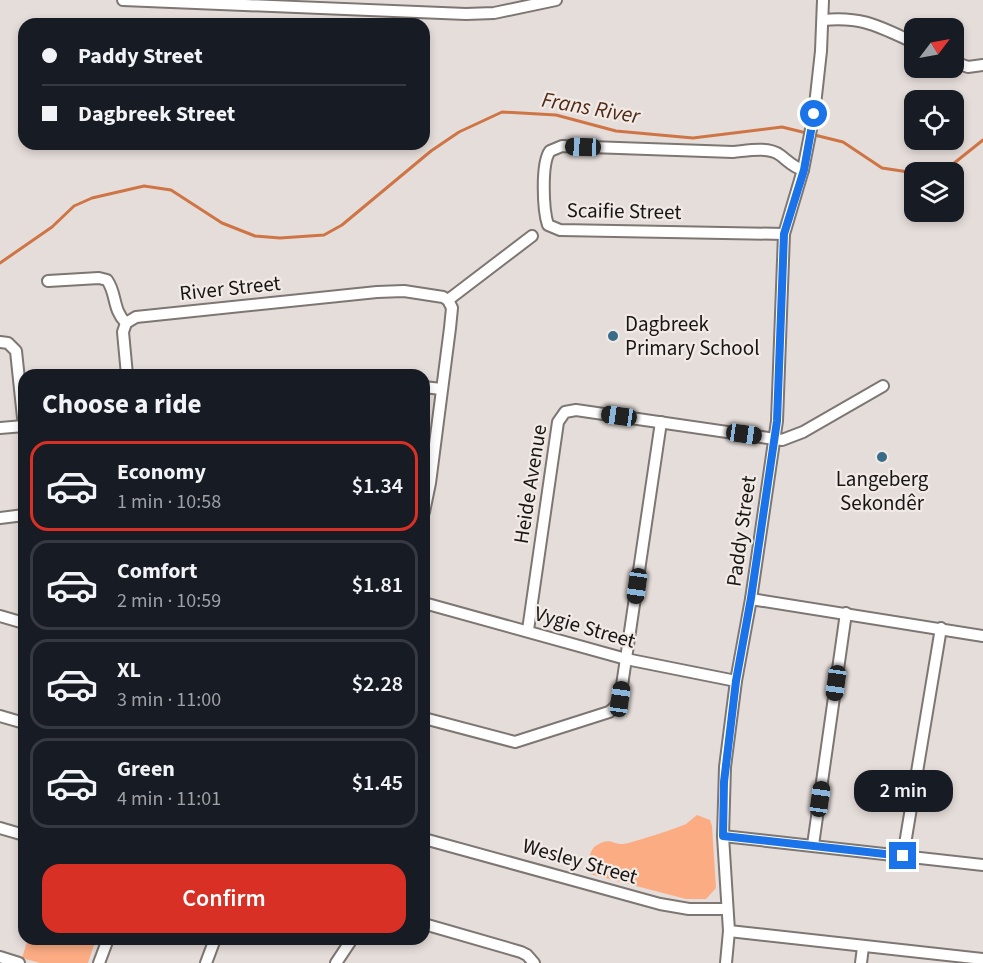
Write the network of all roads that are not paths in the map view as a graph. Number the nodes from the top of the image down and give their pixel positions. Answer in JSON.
{"nodes":[{"id":1,"x":123,"y":0,"type":"edge"},
{"id":2,"x":556,"y":0,"type":"edge"},
{"id":3,"x":823,"y":0,"type":"edge"},
{"id":4,"x":823,"y":20,"type":"junction"},
{"id":5,"x":904,"y":38,"type":"edge"},
{"id":6,"x":983,"y":65,"type":"edge"},
{"id":7,"x":964,"y":66,"type":"edge"},
{"id":8,"x":804,"y":170,"type":"junction"},
{"id":9,"x":784,"y":234,"type":"junction"},
{"id":10,"x":532,"y":236,"type":"dead end"},
{"id":11,"x":48,"y":281,"type":"dead end"},
{"id":12,"x":448,"y":300,"type":"junction"},
{"id":13,"x":126,"y":323,"type":"junction"},
{"id":14,"x":0,"y":342,"type":"edge"},
{"id":15,"x":19,"y":369,"type":"edge"},
{"id":16,"x":126,"y":369,"type":"edge"},
{"id":17,"x":883,"y":386,"type":"dead end"},
{"id":18,"x":430,"y":388,"type":"edge"},
{"id":19,"x":441,"y":389,"type":"junction"},
{"id":20,"x":661,"y":422,"type":"junction"},
{"id":21,"x":18,"y":426,"type":"edge"},
{"id":22,"x":0,"y":428,"type":"edge"},
{"id":23,"x":775,"y":438,"type":"junction"},
{"id":24,"x":430,"y":462,"type":"edge"},
{"id":25,"x":18,"y":516,"type":"edge"},
{"id":26,"x":0,"y":518,"type":"edge"},
{"id":27,"x":751,"y":598,"type":"junction"},
{"id":28,"x":430,"y":605,"type":"edge"},
{"id":29,"x":846,"y":613,"type":"junction"},
{"id":30,"x":0,"y":616,"type":"edge"},
{"id":31,"x":18,"y":621,"type":"edge"},
{"id":32,"x":941,"y":628,"type":"junction"},
{"id":33,"x":528,"y":630,"type":"junction"},
{"id":34,"x":983,"y":636,"type":"edge"},
{"id":35,"x":626,"y":659,"type":"junction"},
{"id":36,"x":736,"y":681,"type":"junction"},
{"id":37,"x":0,"y":716,"type":"edge"},
{"id":38,"x":430,"y":720,"type":"edge"},
{"id":39,"x":18,"y":721,"type":"edge"},
{"id":40,"x":0,"y":828,"type":"edge"},
{"id":41,"x":18,"y":833,"type":"edge"},
{"id":42,"x":723,"y":836,"type":"junction"},
{"id":43,"x":430,"y":841,"type":"edge"},
{"id":44,"x":813,"y":845,"type":"junction"},
{"id":45,"x":903,"y":856,"type":"junction"},
{"id":46,"x":983,"y":865,"type":"edge"},
{"id":47,"x":727,"y":909,"type":"junction"},
{"id":48,"x":430,"y":926,"type":"edge"},
{"id":49,"x":729,"y":931,"type":"junction"},
{"id":50,"x":106,"y":945,"type":"edge"},
{"id":51,"x":213,"y":945,"type":"edge"},
{"id":52,"x":348,"y":945,"type":"edge"},
{"id":53,"x":863,"y":946,"type":"junction"},
{"id":54,"x":0,"y":957,"type":"edge"},
{"id":55,"x":983,"y":958,"type":"edge"},
{"id":56,"x":18,"y":963,"type":"edge"},
{"id":57,"x":99,"y":963,"type":"edge"},
{"id":58,"x":206,"y":963,"type":"edge"},
{"id":59,"x":336,"y":963,"type":"edge"},
{"id":60,"x":534,"y":963,"type":"edge"},
{"id":61,"x":726,"y":963,"type":"edge"},
{"id":62,"x":861,"y":963,"type":"edge"}],
"edges":[{"from":1,"to":2,"type":"street"},
{"from":3,"to":4,"type":"street","name":"Paddy Street"},
{"from":4,"to":5,"type":"street"},
{"from":4,"to":8,"type":"street","name":"Paddy Street"},
{"from":6,"to":7,"type":"street"},
{"from":8,"to":9,"type":"street","name":"Paddy Street"},
{"from":8,"to":9,"type":"street","name":"Scaifie Street"},
{"from":9,"to":23,"type":"street","name":"Paddy Street"},
{"from":10,"to":12,"type":"street"},
{"from":11,"to":13,"type":"street"},
{"from":12,"to":13,"type":"street","name":"River Street"},
{"from":12,"to":19,"type":"street"},
{"from":13,"to":16,"type":"street"},
{"from":14,"to":15,"type":"street"},
{"from":17,"to":23,"type":"street"},
{"from":18,"to":19,"type":"street"},
{"from":19,"to":24,"type":"street"},
{"from":20,"to":23,"type":"street","name":"Heide Avenue"},
{"from":20,"to":33,"type":"street","name":"Heide Avenue"},
{"from":20,"to":35,"type":"street"},
{"from":21,"to":22,"type":"street"},
{"from":23,"to":27,"type":"street","name":"Paddy Street"},
{"from":25,"to":26,"type":"street"},
{"from":27,"to":29,"type":"street"},
{"from":27,"to":36,"type":"street","name":"Paddy Street"},
{"from":28,"to":33,"type":"street","name":"Vygie Street"},
{"from":29,"to":32,"type":"street"},
{"from":29,"to":44,"type":"street"},
{"from":30,"to":31,"type":"street"},
{"from":32,"to":34,"type":"street"},
{"from":32,"to":45,"type":"street"},
{"from":33,"to":35,"type":"street","name":"Vygie Street"},
{"from":35,"to":36,"type":"street","name":"Vygie Street"},
{"from":35,"to":38,"type":"street"},
{"from":36,"to":42,"type":"street","name":"Paddy Street"},
{"from":37,"to":39,"type":"street"},
{"from":40,"to":41,"type":"street"},
{"from":42,"to":44,"type":"street"},
{"from":42,"to":47,"type":"street","name":"Paddy Street"},
{"from":43,"to":47,"type":"street","name":"Wesley Street"},
{"from":44,"to":45,"type":"street"},
{"from":45,"to":46,"type":"street"},
{"from":47,"to":49,"type":"street","name":"Paddy Street"},
{"from":48,"to":60,"type":"street"},
{"from":49,"to":53,"type":"street"},
{"from":49,"to":61,"type":"street","name":"Paddy Street"},
{"from":50,"to":57,"type":"street"},
{"from":51,"to":58,"type":"street"},
{"from":52,"to":59,"type":"street"},
{"from":53,"to":55,"type":"street"},
{"from":53,"to":62,"type":"street"},
{"from":54,"to":56,"type":"street"}]}
